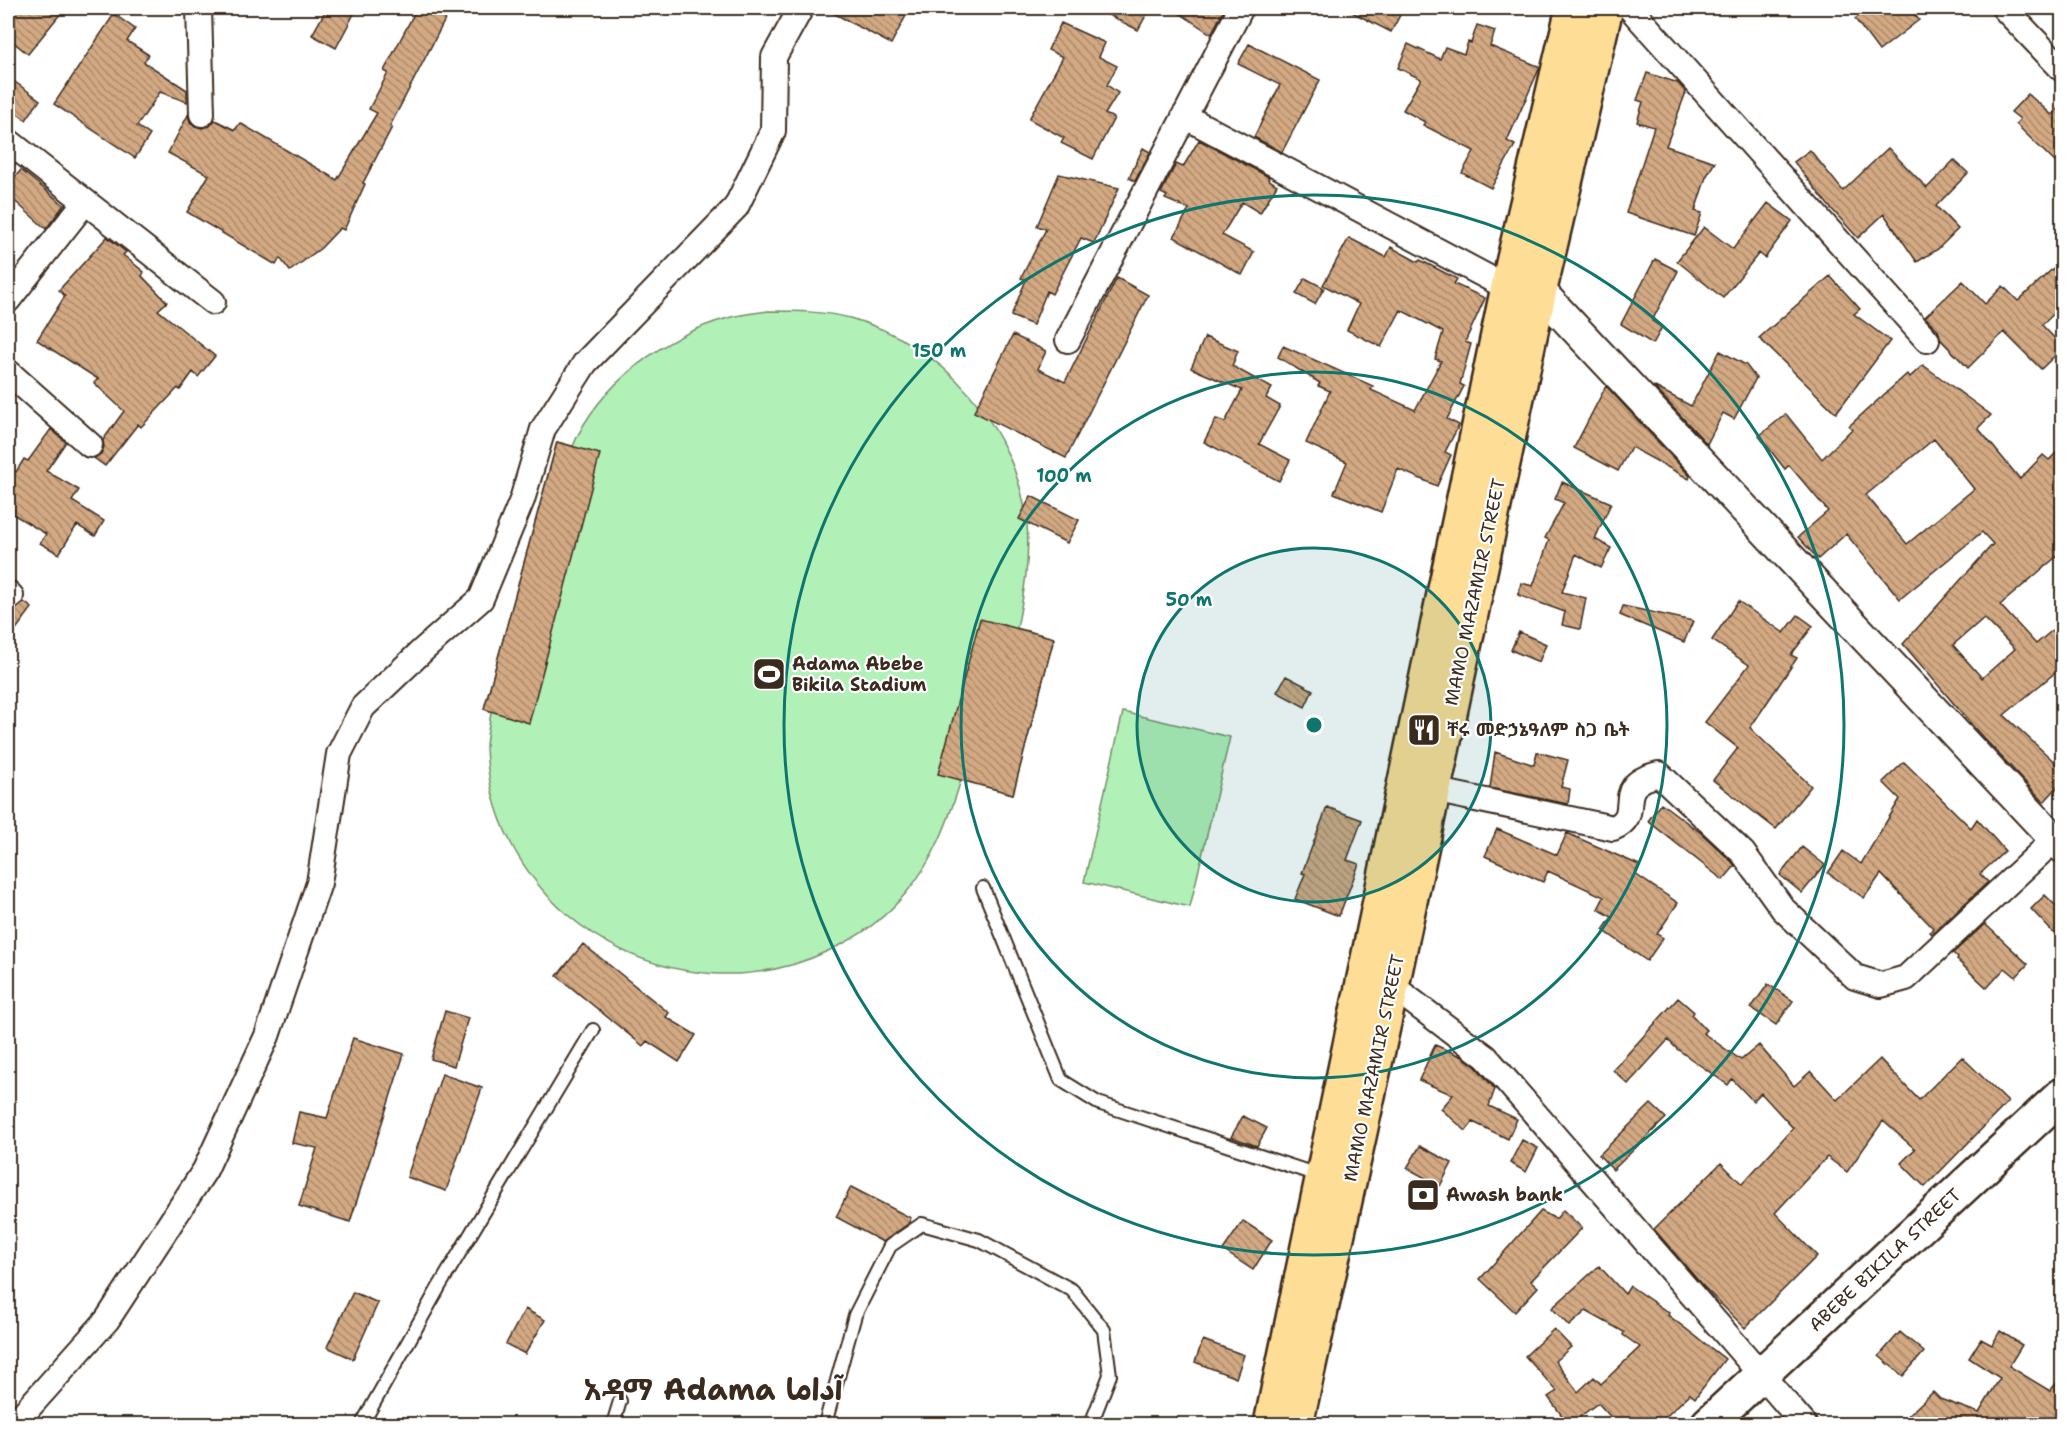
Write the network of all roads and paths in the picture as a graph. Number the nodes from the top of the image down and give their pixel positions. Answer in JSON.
{"nodes":[{"id":1,"x":199,"y":8,"type":"edge"},
{"id":2,"x":801,"y":8,"type":"edge"},
{"id":3,"x":1241,"y":8,"type":"edge"},
{"id":4,"x":1573,"y":8,"type":"edge"},
{"id":5,"x":1606,"y":8,"type":"edge"},
{"id":6,"x":1630,"y":8,"type":"edge"},
{"id":7,"x":2004,"y":8,"type":"edge"},
{"id":8,"x":2062,"y":69,"type":"edge"},
{"id":9,"x":202,"y":114,"type":"dead end"},
{"id":10,"x":1184,"y":116,"type":"junction"},
{"id":11,"x":8,"y":141,"type":"edge"},
{"id":12,"x":85,"y":202,"type":"junction"},
{"id":13,"x":1510,"y":276,"type":"junction"},
{"id":14,"x":1540,"y":289,"type":"junction"},
{"id":15,"x":8,"y":300,"type":"edge"},
{"id":16,"x":213,"y":302,"type":"dead end"},
{"id":17,"x":1068,"y":340,"type":"dead end"},
{"id":18,"x":1927,"y":340,"type":"dead end"},
{"id":19,"x":8,"y":372,"type":"edge"},
{"id":20,"x":90,"y":446,"type":"dead end"},
{"id":21,"x":1418,"y":787,"type":"junction"},
{"id":22,"x":2059,"y":843,"type":"edge"},
{"id":23,"x":983,"y":888,"type":"dead end"},
{"id":24,"x":1378,"y":983,"type":"junction"},
{"id":25,"x":593,"y":1030,"type":"dead end"},
{"id":26,"x":2062,"y":1095,"type":"edge"},
{"id":27,"x":1322,"y":1176,"type":"junction"},
{"id":28,"x":1762,"y":1374,"type":"junction"},
{"id":29,"x":620,"y":1401,"type":"dead end"},
{"id":30,"x":14,"y":1425,"type":"edge"},
{"id":31,"x":362,"y":1425,"type":"edge"},
{"id":32,"x":613,"y":1425,"type":"edge"},
{"id":33,"x":825,"y":1425,"type":"edge"},
{"id":34,"x":1091,"y":1425,"type":"edge"},
{"id":35,"x":1270,"y":1425,"type":"edge"},
{"id":36,"x":1296,"y":1425,"type":"edge"},
{"id":37,"x":1708,"y":1425,"type":"edge"},
{"id":38,"x":1804,"y":1425,"type":"edge"}],
"edges":[{"from":1,"to":9,"type":"street"},
{"from":2,"to":30,"type":"street"},
{"from":3,"to":10,"type":"street"},
{"from":4,"to":13,"type":"main road","name":"MAMO MAZAMIR STREET"},
{"from":5,"to":14,"type":"main road","name":"MAMO MAZAMIR STREET"},
{"from":6,"to":18,"type":"street"},
{"from":7,"to":8,"type":"street"},
{"from":10,"to":13,"type":"street"},
{"from":10,"to":17,"type":"street"},
{"from":11,"to":12,"type":"street"},
{"from":12,"to":15,"type":"street"},
{"from":12,"to":16,"type":"street"},
{"from":13,"to":14,"type":"street"},
{"from":13,"to":21,"type":"main road","name":"MAMO MAZAMIR STREET"},
{"from":14,"to":21,"type":"main road","name":"MAMO MAZAMIR STREET"},
{"from":14,"to":22,"type":"street"},
{"from":19,"to":20,"type":"street"},
{"from":21,"to":22,"type":"street"},
{"from":21,"to":24,"type":"main road","name":"MAMO MAZAMIR STREET"},
{"from":23,"to":27,"type":"lane"},
{"from":24,"to":27,"type":"main road","name":"MAMO MAZAMIR STREET"},
{"from":24,"to":28,"type":"street"},
{"from":24,"to":36,"type":"main road","name":"MAMO MAZAMIR STREET"},
{"from":25,"to":31,"type":"lane"},
{"from":26,"to":28,"type":"main road","name":"ABEBE BIKILA STREET"},
{"from":27,"to":35,"type":"main road","name":"MAMO MAZAMIR STREET"},
{"from":28,"to":37,"type":"main road","name":"ABEBE BIKILA STREET"},
{"from":28,"to":38,"type":"street"},
{"from":29,"to":32,"type":"lane"},
{"from":33,"to":34,"type":"lane"}]}
